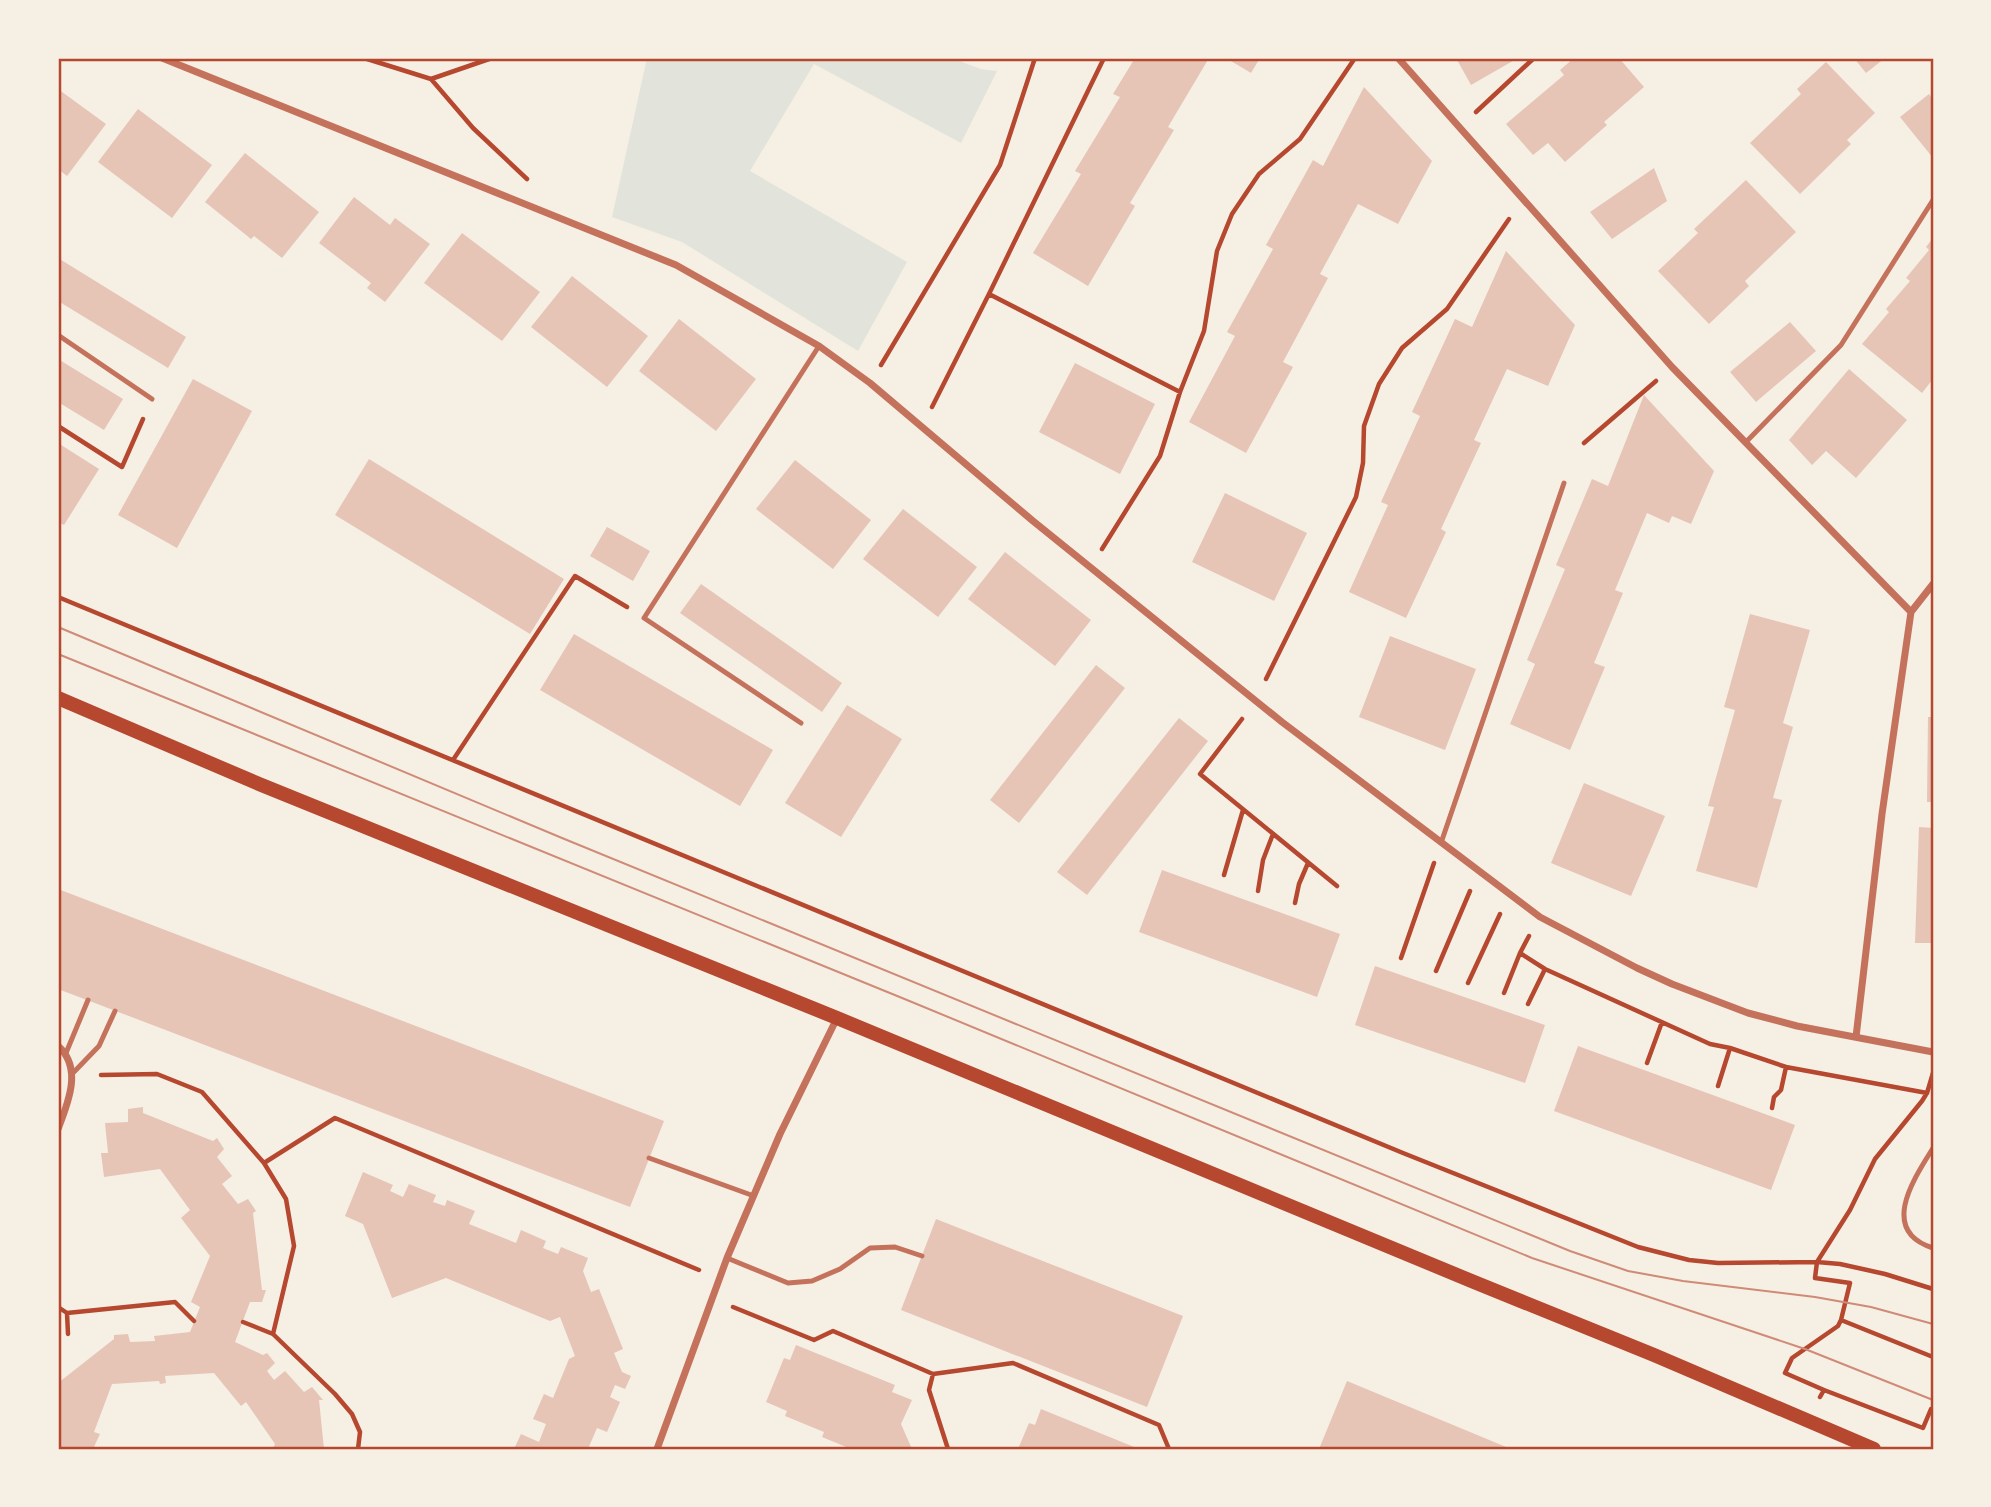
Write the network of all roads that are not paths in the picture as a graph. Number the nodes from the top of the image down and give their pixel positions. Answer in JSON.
{"nodes":[{"id":1,"x":162,"y":58,"type":"edge"},
{"id":2,"x":1398,"y":58,"type":"edge"},
{"id":3,"x":1933,"y":200,"type":"edge"},
{"id":4,"x":58,"y":335,"type":"edge"},
{"id":5,"x":819,"y":346,"type":"junction"},
{"id":6,"x":152,"y":399,"type":"road end"},
{"id":7,"x":1746,"y":442,"type":"junction"},
{"id":8,"x":1564,"y":483,"type":"dead end"},
{"id":9,"x":1933,"y":584,"type":"edge"},
{"id":10,"x":1911,"y":612,"type":"junction"},
{"id":11,"x":58,"y":698,"type":"edge"},
{"id":12,"x":801,"y":723,"type":"dead end"},
{"id":13,"x":1441,"y":842,"type":"junction"},
{"id":14,"x":88,"y":1000,"type":"dead end"},
{"id":15,"x":115,"y":1011,"type":"dead end"},
{"id":16,"x":837,"y":1018,"type":"junction"},
{"id":17,"x":1856,"y":1037,"type":"junction"},
{"id":18,"x":58,"y":1046,"type":"edge"},
{"id":19,"x":1933,"y":1052,"type":"edge"},
{"id":20,"x":66,"y":1053,"type":"junction"},
{"id":21,"x":72,"y":1074,"type":"junction"},
{"id":22,"x":58,"y":1129,"type":"edge"},
{"id":23,"x":1933,"y":1148,"type":"edge"},
{"id":24,"x":649,"y":1158,"type":"dead end"},
{"id":25,"x":754,"y":1196,"type":"junction"},
{"id":26,"x":1933,"y":1248,"type":"edge"},
{"id":27,"x":922,"y":1256,"type":"dead end"},
{"id":28,"x":727,"y":1258,"type":"junction"},
{"id":29,"x":657,"y":1449,"type":"edge"},
{"id":30,"x":1874,"y":1449,"type":"edge"}],
"edges":[{"from":1,"to":5,"type":"street"},
{"from":2,"to":7,"type":"street"},
{"from":3,"to":7,"type":"lane"},
{"from":4,"to":6,"type":"lane"},
{"from":5,"to":12,"type":"lane"},
{"from":5,"to":13,"type":"street"},
{"from":7,"to":10,"type":"street"},
{"from":8,"to":13,"type":"lane"},
{"from":9,"to":10,"type":"street"},
{"from":10,"to":17,"type":"street"},
{"from":11,"to":16,"type":"main road"},
{"from":13,"to":17,"type":"street"},
{"from":14,"to":20,"type":"lane"},
{"from":15,"to":21,"type":"lane"},
{"from":16,"to":25,"type":"street"},
{"from":16,"to":30,"type":"main road"},
{"from":17,"to":19,"type":"street"},
{"from":18,"to":20,"type":"street"},
{"from":20,"to":21,"type":"street"},
{"from":21,"to":22,"type":"street"},
{"from":23,"to":26,"type":"lane"},
{"from":24,"to":25,"type":"lane"},
{"from":25,"to":28,"type":"street"},
{"from":27,"to":28,"type":"lane"},
{"from":28,"to":29,"type":"street"}]}
